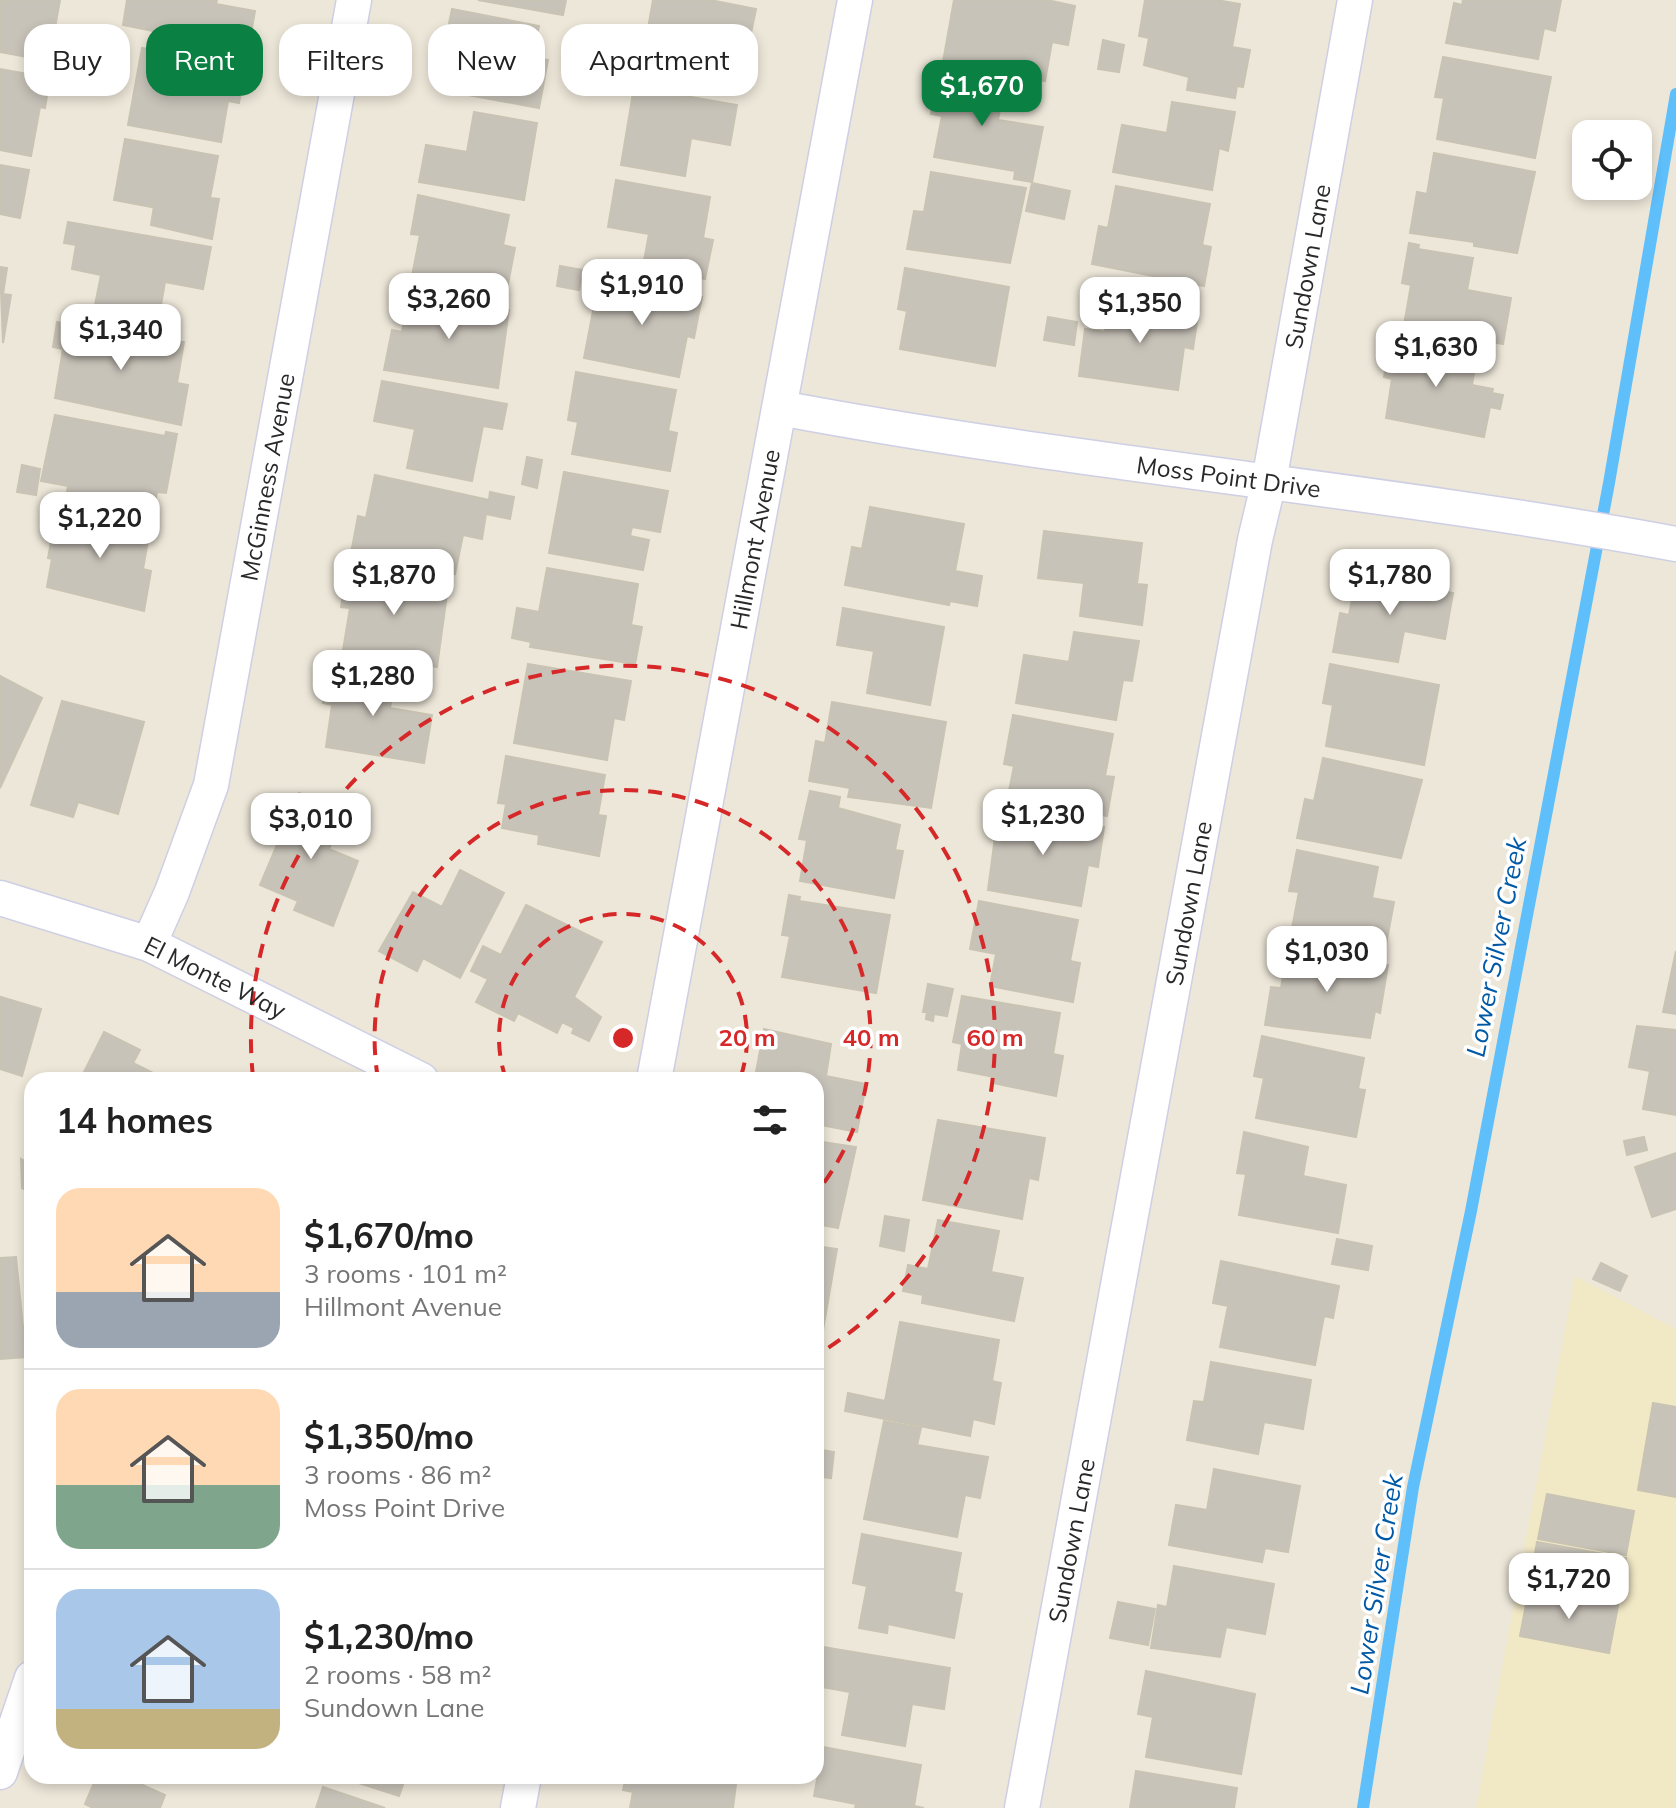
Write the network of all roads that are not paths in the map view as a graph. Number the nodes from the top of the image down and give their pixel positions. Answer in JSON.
{"nodes":[{"id":1,"x":354,"y":0,"type":"edge"},
{"id":2,"x":855,"y":0,"type":"edge"},
{"id":3,"x":1355,"y":0,"type":"edge"},
{"id":4,"x":780,"y":408,"type":"junction"},
{"id":5,"x":1269,"y":481,"type":"junction"},
{"id":6,"x":1676,"y":544,"type":"edge"},
{"id":7,"x":0,"y":898,"type":"edge"},
{"id":8,"x":149,"y":944,"type":"junction"},
{"id":9,"x":405,"y":1072,"type":"edge"},
{"id":10,"x":656,"y":1072,"type":"edge"},
{"id":11,"x":24,"y":1702,"type":"edge"},
{"id":12,"x":0,"y":1772,"type":"edge"},
{"id":13,"x":522,"y":1784,"type":"edge"},
{"id":14,"x":518,"y":1808,"type":"edge"},
{"id":15,"x":1022,"y":1808,"type":"edge"}],
"edges":[{"from":1,"to":8,"type":"street","name":"McGinness Avenue"},
{"from":2,"to":4,"type":"street","name":"Hillmont Avenue"},
{"from":3,"to":5,"type":"street","name":"Sundown Lane"},
{"from":4,"to":5,"type":"street","name":"Moss Point Drive"},
{"from":4,"to":10,"type":"street","name":"Hillmont Avenue"},
{"from":5,"to":6,"type":"street","name":"Moss Point Drive"},
{"from":5,"to":15,"type":"street","name":"Sundown Lane"},
{"from":7,"to":8,"type":"street","name":"El Monte Way"},
{"from":8,"to":9,"type":"street","name":"El Monte Way"},
{"from":11,"to":12,"type":"street"},
{"from":13,"to":14,"type":"street"}]}
